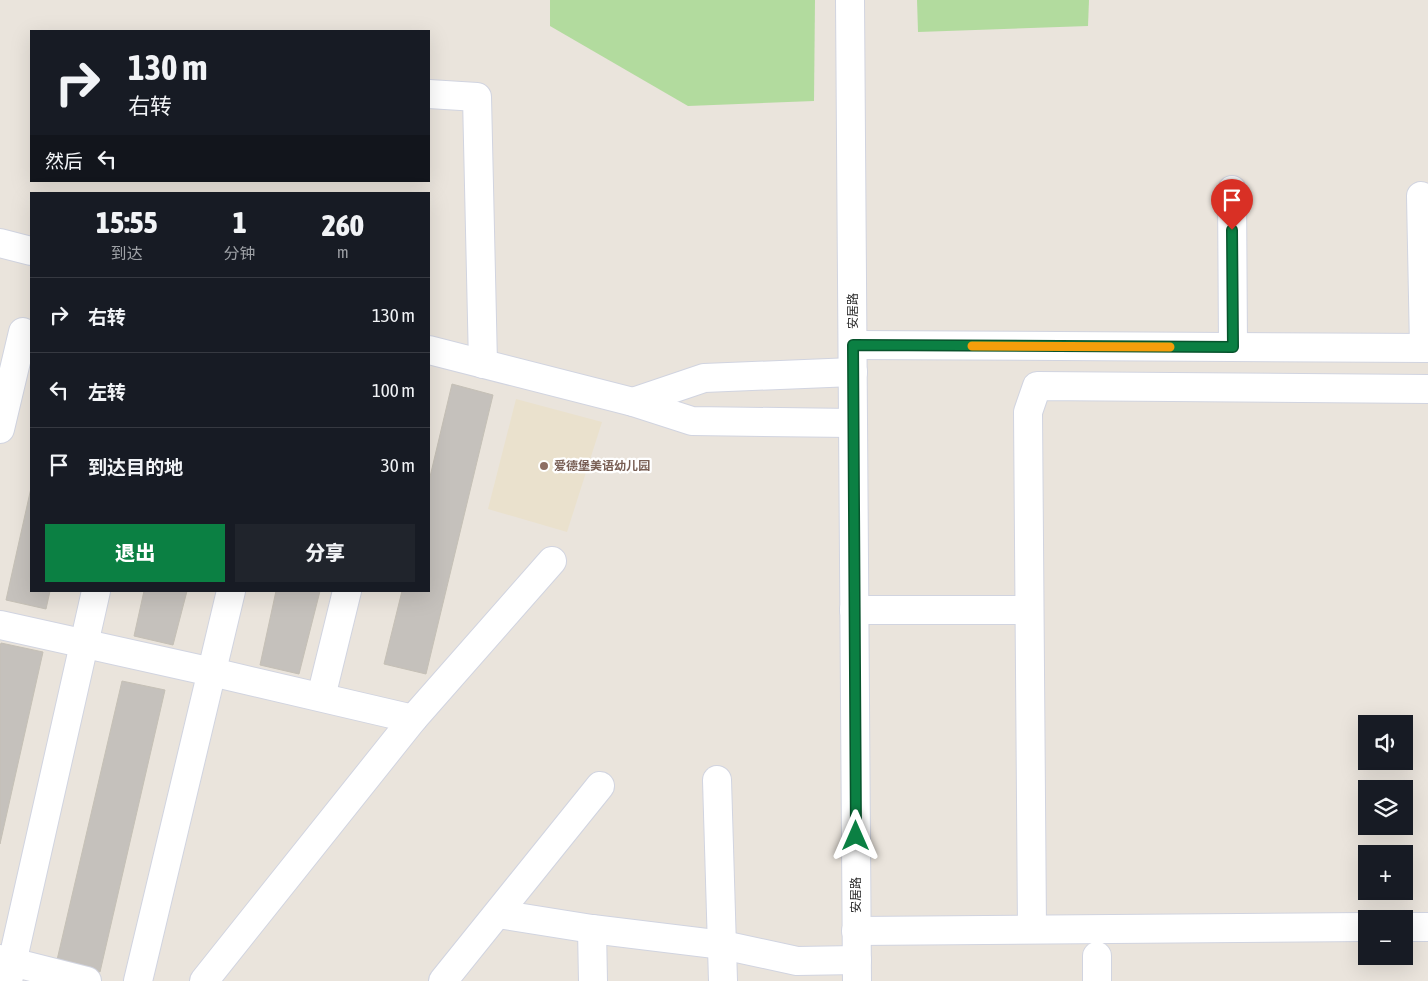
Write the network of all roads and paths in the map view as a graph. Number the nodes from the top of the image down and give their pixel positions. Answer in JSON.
{"nodes":[{"id":1,"x":850,"y":0,"type":"edge"},
{"id":2,"x":430,"y":94,"type":"edge"},
{"id":3,"x":1232,"y":190,"type":"dead end"},
{"id":4,"x":1421,"y":196,"type":"dead end"},
{"id":5,"x":0,"y":243,"type":"edge"},
{"id":6,"x":30,"y":251,"type":"edge"},
{"id":7,"x":23,"y":332,"type":"dead end"},
{"id":8,"x":853,"y":345,"type":"junction"},
{"id":9,"x":1233,"y":347,"type":"junction"},
{"id":10,"x":1426,"y":348,"type":"edge"},
{"id":11,"x":430,"y":350,"type":"edge"},
{"id":12,"x":483,"y":364,"type":"junction"},
{"id":13,"x":853,"y":372,"type":"junction"},
{"id":14,"x":1428,"y":388,"type":"edge"},
{"id":15,"x":633,"y":402,"type":"junction"},
{"id":16,"x":852,"y":423,"type":"junction"},
{"id":17,"x":0,"y":429,"type":"edge"},
{"id":18,"x":552,"y":561,"type":"dead end"},
{"id":19,"x":96,"y":592,"type":"edge"},
{"id":20,"x":231,"y":592,"type":"edge"},
{"id":21,"x":347,"y":592,"type":"edge"},
{"id":22,"x":854,"y":610,"type":"junction"},
{"id":23,"x":1029,"y":610,"type":"junction"},
{"id":24,"x":0,"y":625,"type":"edge"},
{"id":25,"x":83,"y":644,"type":"junction"},
{"id":26,"x":212,"y":672,"type":"junction"},
{"id":27,"x":321,"y":697,"type":"junction"},
{"id":28,"x":413,"y":719,"type":"junction"},
{"id":29,"x":717,"y":780,"type":"dead end"},
{"id":30,"x":600,"y":786,"type":"dead end"},
{"id":31,"x":498,"y":914,"type":"junction"},
{"id":32,"x":1413,"y":927,"type":"edge"},
{"id":33,"x":1428,"y":927,"type":"edge"},
{"id":34,"x":1358,"y":928,"type":"edge"},
{"id":35,"x":592,"y":929,"type":"junction"},
{"id":36,"x":1032,"y":929,"type":"junction"},
{"id":37,"x":856,"y":931,"type":"junction"},
{"id":38,"x":723,"y":945,"type":"junction"},
{"id":39,"x":6,"y":967,"type":"edge"},
{"id":40,"x":857,"y":971,"type":"edge"},
{"id":41,"x":87,"y":981,"type":"edge"},
{"id":42,"x":138,"y":981,"type":"edge"},
{"id":43,"x":204,"y":981,"type":"edge"},
{"id":44,"x":443,"y":981,"type":"edge"},
{"id":45,"x":592,"y":981,"type":"edge"},
{"id":46,"x":723,"y":981,"type":"edge"}],
"edges":[{"from":1,"to":8,"type":"street","name":"安居路"},
{"from":2,"to":12,"type":"street"},
{"from":3,"to":9,"type":"street"},
{"from":4,"to":10,"type":"street"},
{"from":5,"to":6,"type":"street"},
{"from":7,"to":17,"type":"street"},
{"from":8,"to":9,"type":"street"},
{"from":8,"to":13,"type":"street","name":"安居路"},
{"from":9,"to":10,"type":"street"},
{"from":11,"to":12,"type":"street"},
{"from":12,"to":15,"type":"street"},
{"from":13,"to":15,"type":"street"},
{"from":13,"to":16,"type":"street","name":"安居路"},
{"from":14,"to":23,"type":"street"},
{"from":15,"to":16,"type":"street"},
{"from":16,"to":22,"type":"street","name":"安居路"},
{"from":18,"to":28,"type":"street"},
{"from":19,"to":25,"type":"street"},
{"from":20,"to":26,"type":"street"},
{"from":21,"to":27,"type":"street"},
{"from":22,"to":23,"type":"street"},
{"from":22,"to":37,"type":"street","name":"安居路"},
{"from":23,"to":36,"type":"street"},
{"from":24,"to":25,"type":"street"},
{"from":25,"to":26,"type":"street"},
{"from":25,"to":39,"type":"street"},
{"from":26,"to":27,"type":"street"},
{"from":26,"to":42,"type":"street"},
{"from":27,"to":28,"type":"street"},
{"from":28,"to":43,"type":"street"},
{"from":29,"to":38,"type":"street"},
{"from":30,"to":31,"type":"street"},
{"from":31,"to":35,"type":"street"},
{"from":31,"to":44,"type":"street"},
{"from":32,"to":33,"type":"street"},
{"from":34,"to":36,"type":"street"},
{"from":35,"to":38,"type":"street"},
{"from":35,"to":45,"type":"street"},
{"from":36,"to":37,"type":"street"},
{"from":37,"to":40,"type":"street","name":"安居路"},
{"from":38,"to":40,"type":"street"},
{"from":38,"to":46,"type":"street"},
{"from":39,"to":41,"type":"street"}]}
